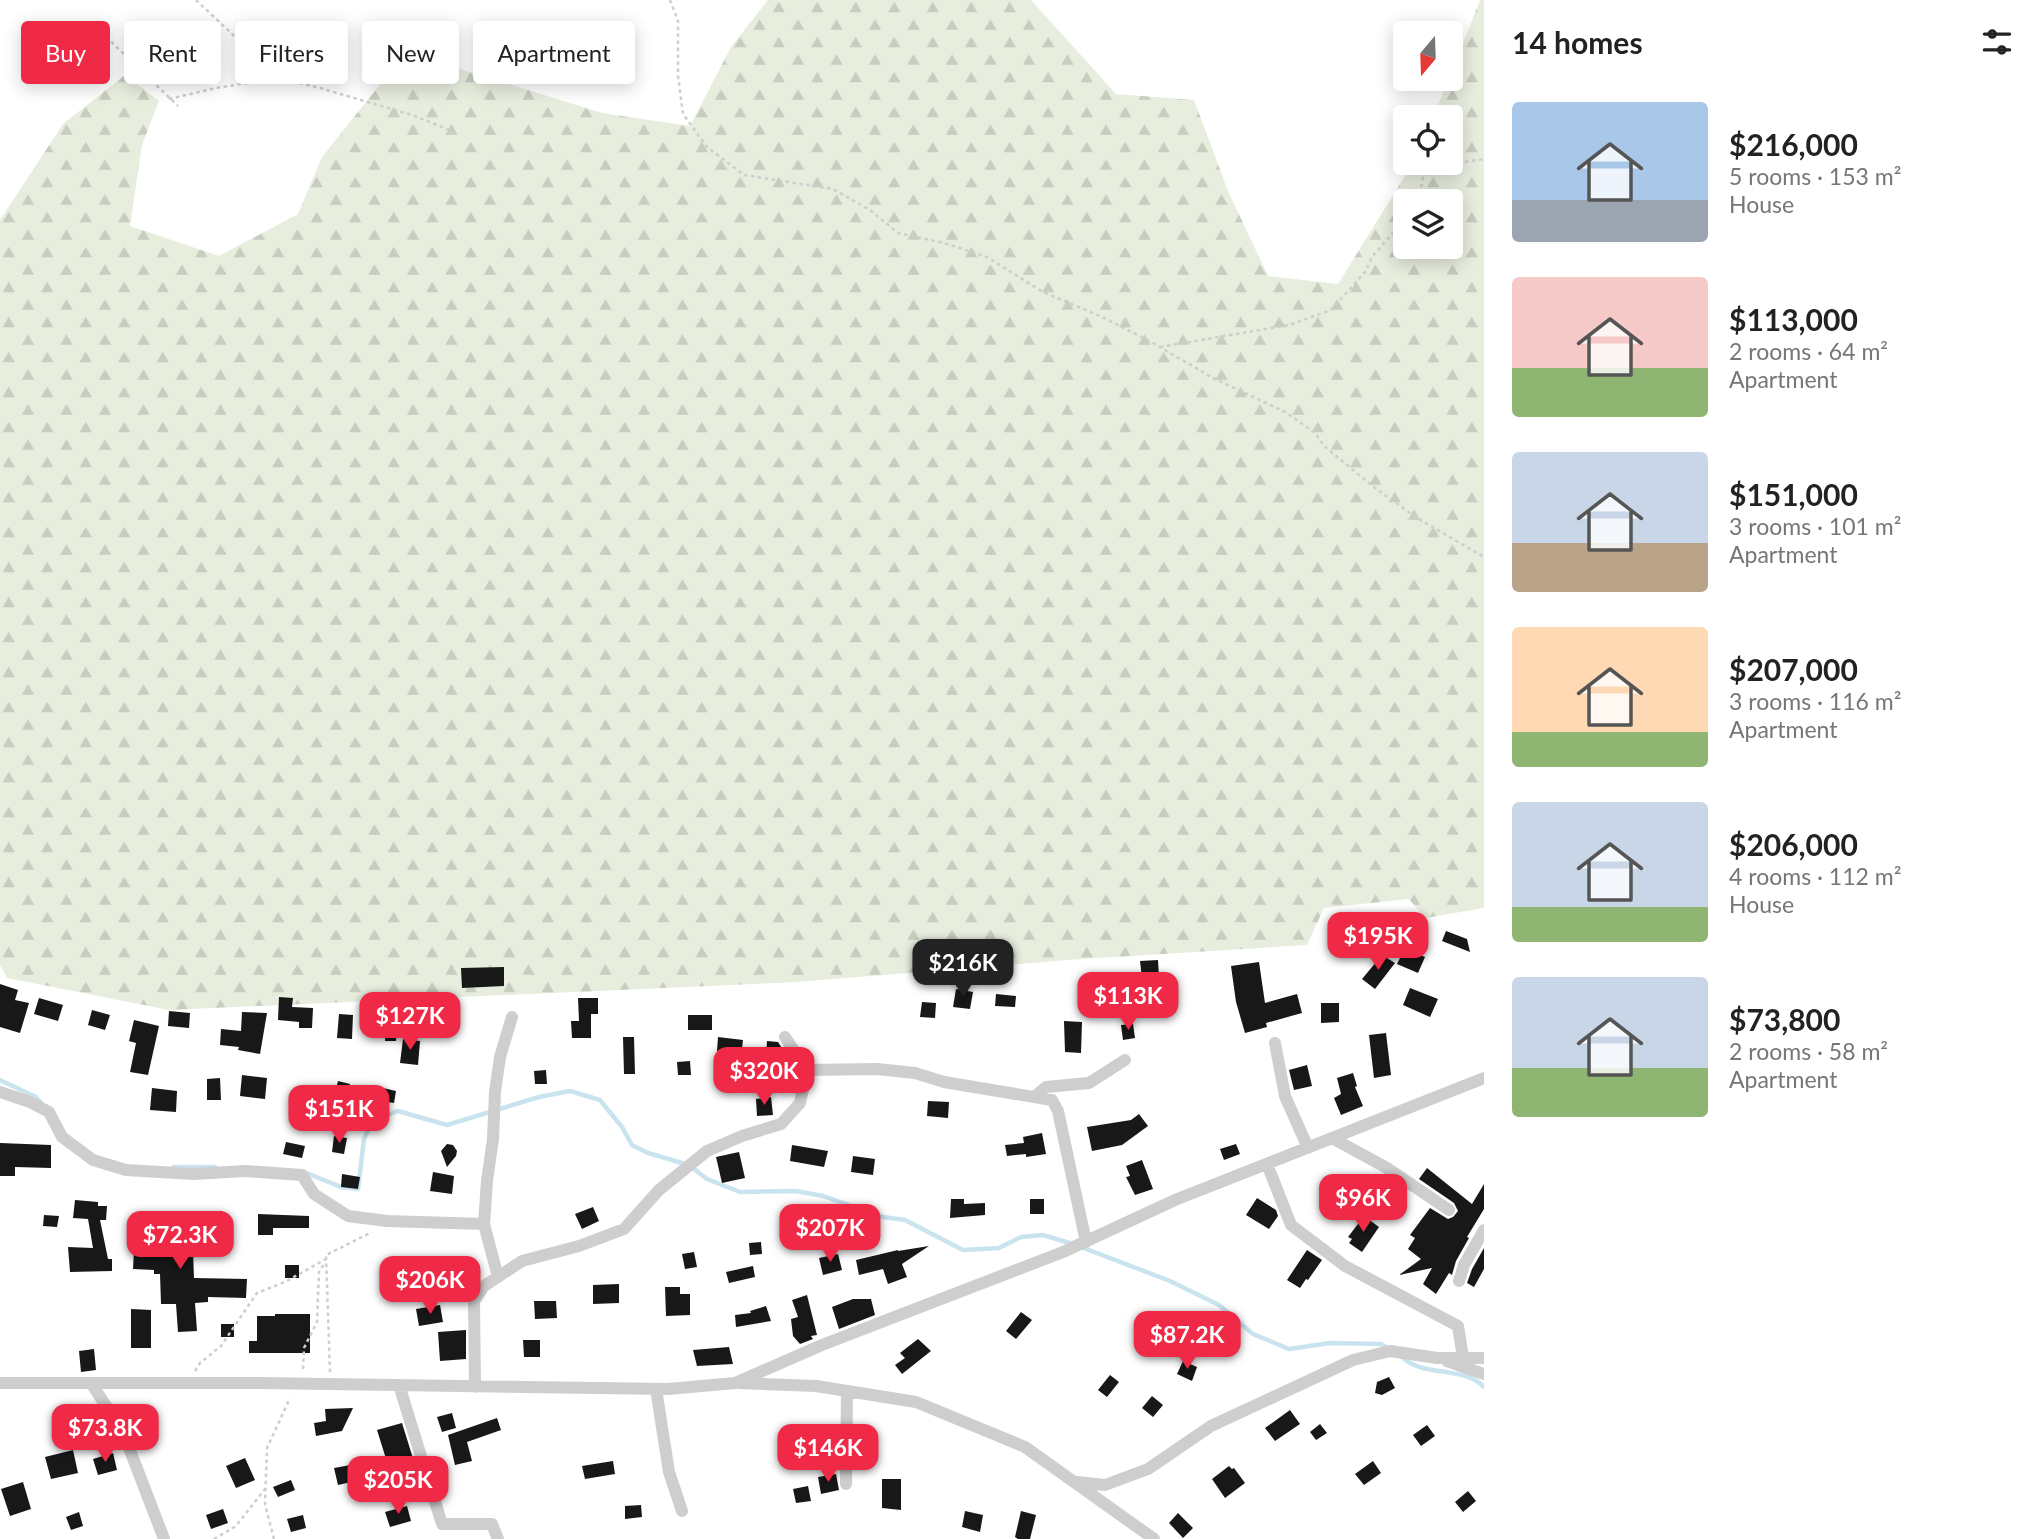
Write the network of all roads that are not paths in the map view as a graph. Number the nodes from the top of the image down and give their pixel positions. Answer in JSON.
{"nodes":[{"id":1,"x":512,"y":1017,"type":"dead end"},
{"id":2,"x":785,"y":1037,"type":"dead end"},
{"id":3,"x":1275,"y":1042,"type":"dead end"},
{"id":4,"x":1125,"y":1060,"type":"dead end"},
{"id":5,"x":807,"y":1070,"type":"junction"},
{"id":6,"x":1484,"y":1078,"type":"edge"},
{"id":7,"x":0,"y":1092,"type":"edge"},
{"id":8,"x":1034,"y":1097,"type":"junction"},
{"id":9,"x":1332,"y":1138,"type":"junction"},
{"id":10,"x":1308,"y":1148,"type":"junction"},
{"id":11,"x":1267,"y":1164,"type":"junction"},
{"id":12,"x":1449,"y":1210,"type":"dead end"},
{"id":13,"x":484,"y":1224,"type":"junction"},
{"id":14,"x":1484,"y":1230,"type":"edge"},
{"id":15,"x":1086,"y":1242,"type":"junction"},
{"id":16,"x":498,"y":1277,"type":"junction"},
{"id":17,"x":1459,"y":1281,"type":"dead end"},
{"id":18,"x":1484,"y":1357,"type":"edge"},
{"id":19,"x":1437,"y":1358,"type":"junction"},
{"id":20,"x":1463,"y":1358,"type":"junction"},
{"id":21,"x":1484,"y":1374,"type":"edge"},
{"id":22,"x":735,"y":1382,"type":"junction"},
{"id":23,"x":0,"y":1383,"type":"edge"},
{"id":24,"x":91,"y":1383,"type":"junction"},
{"id":25,"x":399,"y":1385,"type":"junction"},
{"id":26,"x":475,"y":1387,"type":"junction"},
{"id":27,"x":656,"y":1389,"type":"junction"},
{"id":28,"x":846,"y":1391,"type":"junction"},
{"id":29,"x":1073,"y":1481,"type":"junction"},
{"id":30,"x":846,"y":1484,"type":"dead end"},
{"id":31,"x":682,"y":1511,"type":"dead end"},
{"id":32,"x":164,"y":1539,"type":"edge"},
{"id":33,"x":498,"y":1539,"type":"edge"},
{"id":34,"x":1154,"y":1539,"type":"edge"}],
"edges":[{"from":1,"to":13,"type":"street"},
{"from":2,"to":5,"type":"street"},
{"from":3,"to":10,"type":"street"},
{"from":4,"to":8,"type":"street"},
{"from":5,"to":8,"type":"street"},
{"from":5,"to":16,"type":"street"},
{"from":6,"to":9,"type":"street"},
{"from":7,"to":13,"type":"street"},
{"from":8,"to":15,"type":"street"},
{"from":9,"to":10,"type":"street"},
{"from":9,"to":12,"type":"street"},
{"from":10,"to":11,"type":"street"},
{"from":11,"to":15,"type":"street"},
{"from":11,"to":20,"type":"street"},
{"from":13,"to":16,"type":"street"},
{"from":14,"to":17,"type":"street"},
{"from":15,"to":22,"type":"street"},
{"from":16,"to":26,"type":"street"},
{"from":18,"to":20,"type":"street"},
{"from":19,"to":20,"type":"street"},
{"from":19,"to":21,"type":"street"},
{"from":19,"to":29,"type":"street"},
{"from":22,"to":27,"type":"street"},
{"from":22,"to":28,"type":"street"},
{"from":23,"to":24,"type":"street"},
{"from":24,"to":25,"type":"street"},
{"from":24,"to":32,"type":"street"},
{"from":25,"to":26,"type":"street"},
{"from":25,"to":33,"type":"street"},
{"from":26,"to":27,"type":"street"},
{"from":27,"to":31,"type":"street"},
{"from":28,"to":29,"type":"street"},
{"from":28,"to":30,"type":"street"},
{"from":29,"to":34,"type":"street"}]}
